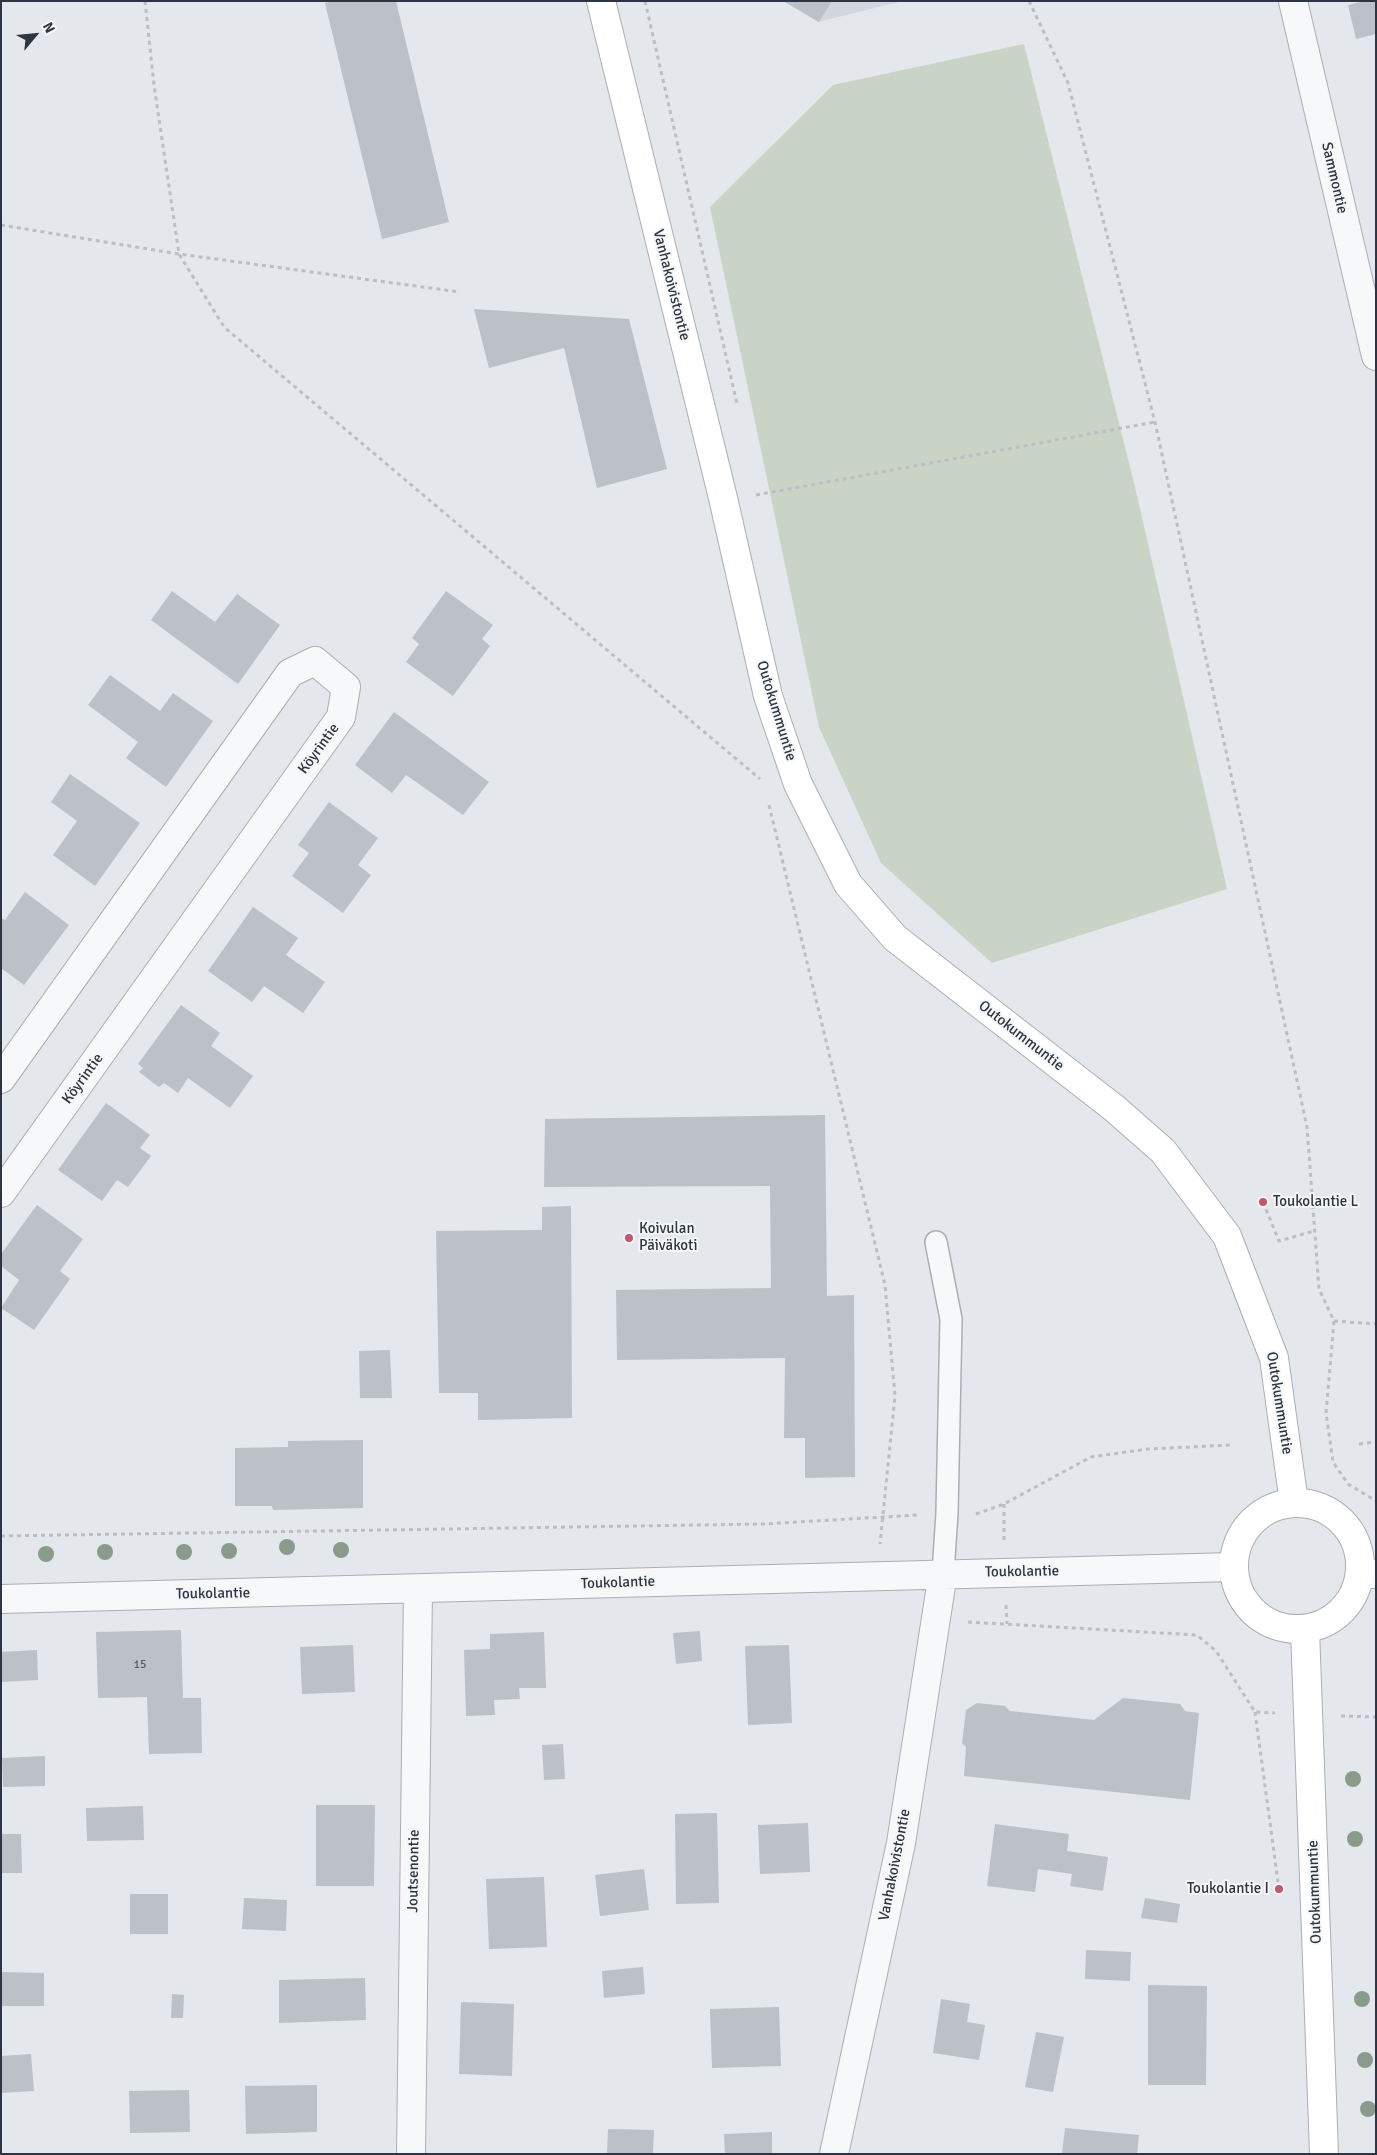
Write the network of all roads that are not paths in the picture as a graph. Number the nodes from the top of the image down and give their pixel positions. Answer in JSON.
{"nodes":[{"id":1,"x":602,"y":1,"type":"edge"},
{"id":2,"x":1293,"y":1,"type":"edge"},
{"id":3,"x":1376,"y":356,"type":"edge"},
{"id":4,"x":739,"y":570,"type":"joint"},
{"id":5,"x":1,"y":1079,"type":"edge"},
{"id":6,"x":1,"y":1193,"type":"edge"},
{"id":7,"x":936,"y":1242,"type":"dead end"},
{"id":8,"x":1294,"y":1503,"type":"junction"},
{"id":9,"x":1234,"y":1567,"type":"junction"},
{"id":10,"x":943,"y":1573,"type":"junction"},
{"id":11,"x":1368,"y":1574,"type":"edge"},
{"id":12,"x":418,"y":1589,"type":"junction"},
{"id":13,"x":1,"y":1598,"type":"edge"},
{"id":14,"x":1305,"y":1629,"type":"junction"},
{"id":15,"x":411,"y":2154,"type":"edge"},
{"id":16,"x":834,"y":2154,"type":"edge"},
{"id":17,"x":1324,"y":2154,"type":"edge"}],
"edges":[{"from":1,"to":4,"type":"main road","name":"Vanhakoivistontie"},
{"from":2,"to":3,"type":"street","name":"Sammontie"},
{"from":4,"to":8,"type":"main road","name":"Outokummuntie"},
{"from":5,"to":6,"type":"street","name":"Köyrintie"},
{"from":7,"to":10,"type":"lane"},
{"from":8,"to":9,"type":"main road"},
{"from":8,"to":11,"type":"main road"},
{"from":9,"to":10,"type":"street","name":"Toukolantie"},
{"from":9,"to":14,"type":"main road"},
{"from":10,"to":12,"type":"street","name":"Toukolantie"},
{"from":10,"to":16,"type":"street","name":"Vanhakoivistontie"},
{"from":11,"to":14,"type":"main road"},
{"from":12,"to":13,"type":"street","name":"Toukolantie"},
{"from":12,"to":15,"type":"street","name":"Joutsenontie"},
{"from":14,"to":17,"type":"main road","name":"Outokummuntie"}]}
